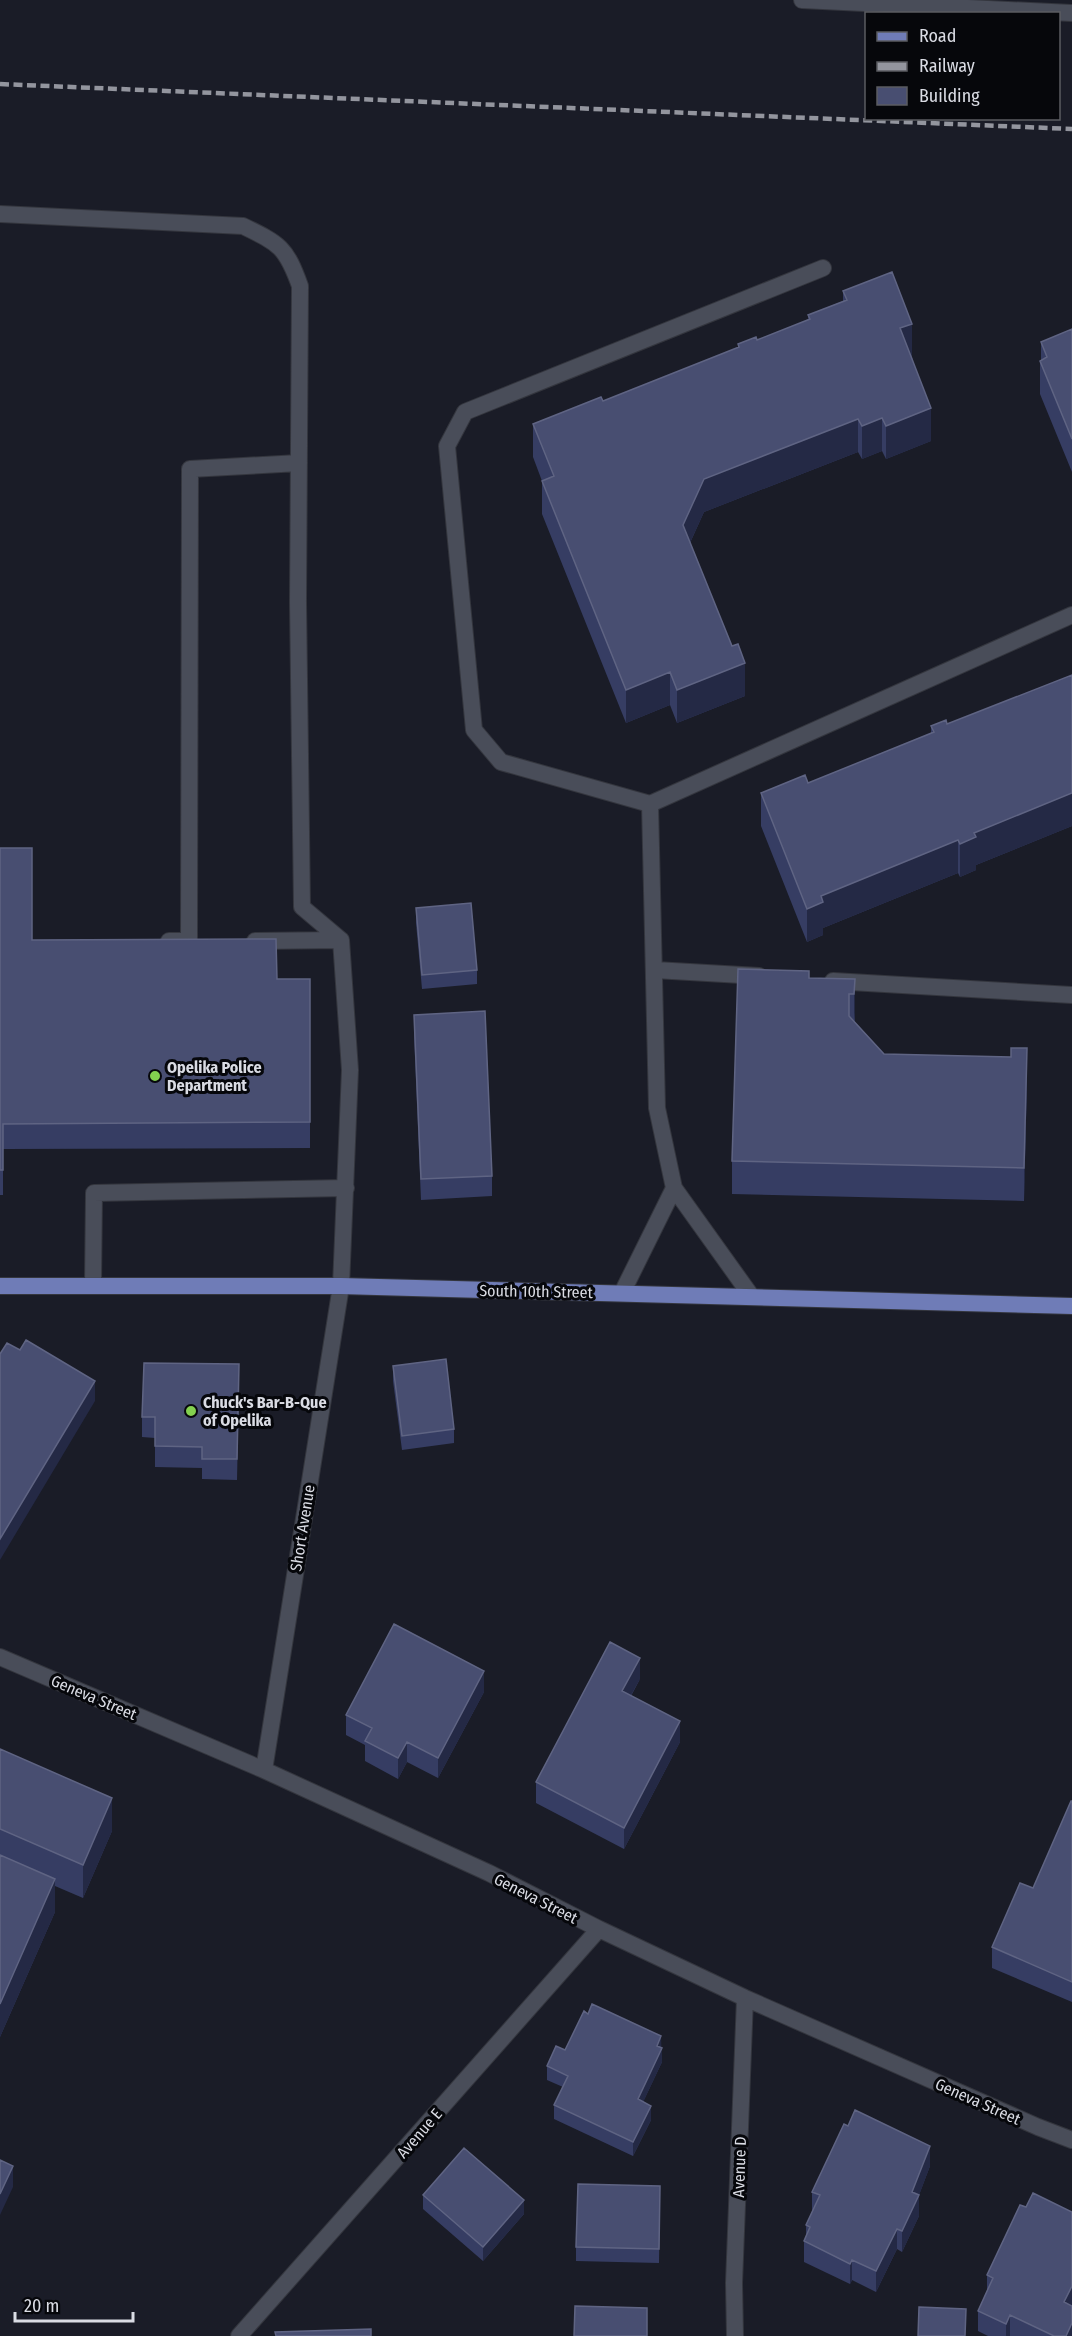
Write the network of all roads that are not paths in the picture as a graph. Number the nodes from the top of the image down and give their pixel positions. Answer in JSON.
{"nodes":[{"id":1,"x":802,"y":0,"type":"edge"},
{"id":2,"x":1051,"y":12,"type":"edge"},
{"id":3,"x":0,"y":214,"type":"edge"},
{"id":4,"x":823,"y":267,"type":"dead end"},
{"id":5,"x":299,"y":463,"type":"junction"},
{"id":6,"x":1072,"y":615,"type":"edge"},
{"id":7,"x":650,"y":804,"type":"junction"},
{"id":8,"x":341,"y":940,"type":"junction"},
{"id":9,"x":156,"y":941,"type":"edge"},
{"id":10,"x":236,"y":941,"type":"edge"},
{"id":11,"x":656,"y":970,"type":"junction"},
{"id":12,"x":774,"y":977,"type":"edge"},
{"id":13,"x":822,"y":980,"type":"edge"},
{"id":14,"x":1072,"y":995,"type":"edge"},
{"id":15,"x":346,"y":1188,"type":"junction"},
{"id":16,"x":674,"y":1188,"type":"junction"},
{"id":17,"x":0,"y":1286,"type":"edge"},
{"id":18,"x":93,"y":1286,"type":"junction"},
{"id":19,"x":340,"y":1286,"type":"junction"},
{"id":20,"x":622,"y":1293,"type":"junction"},
{"id":21,"x":752,"y":1297,"type":"junction"},
{"id":22,"x":1072,"y":1306,"type":"edge"},
{"id":23,"x":0,"y":1657,"type":"edge"},
{"id":24,"x":264,"y":1770,"type":"junction"},
{"id":25,"x":599,"y":1929,"type":"junction"},
{"id":26,"x":745,"y":1998,"type":"junction"},
{"id":27,"x":1072,"y":2140,"type":"edge"},
{"id":28,"x":239,"y":2336,"type":"edge"},
{"id":29,"x":735,"y":2336,"type":"edge"}],
"edges":[{"from":1,"to":2,"type":"street"},
{"from":3,"to":5,"type":"street"},
{"from":4,"to":7,"type":"street"},
{"from":5,"to":8,"type":"street"},
{"from":5,"to":9,"type":"street"},
{"from":6,"to":7,"type":"street"},
{"from":7,"to":11,"type":"street"},
{"from":8,"to":10,"type":"street"},
{"from":8,"to":15,"type":"street","name":"Short Avenue"},
{"from":11,"to":12,"type":"street"},
{"from":11,"to":16,"type":"street"},
{"from":13,"to":14,"type":"street"},
{"from":15,"to":18,"type":"street"},
{"from":15,"to":19,"type":"street","name":"Short Avenue"},
{"from":16,"to":20,"type":"street"},
{"from":16,"to":21,"type":"street"},
{"from":17,"to":18,"type":"main road","name":"South 10th Street"},
{"from":18,"to":19,"type":"main road","name":"South 10th Street"},
{"from":19,"to":20,"type":"main road","name":"South 10th Street"},
{"from":19,"to":24,"type":"street","name":"Short Avenue"},
{"from":20,"to":21,"type":"main road","name":"South 10th Street"},
{"from":21,"to":22,"type":"main road","name":"South 10th Street"},
{"from":23,"to":24,"type":"street","name":"Geneva Street"},
{"from":24,"to":25,"type":"street","name":"Geneva Street"},
{"from":25,"to":26,"type":"street","name":"Geneva Street"},
{"from":25,"to":28,"type":"street","name":"Avenue E"},
{"from":26,"to":27,"type":"street","name":"Geneva Street"},
{"from":26,"to":29,"type":"street","name":"Avenue D"}]}
